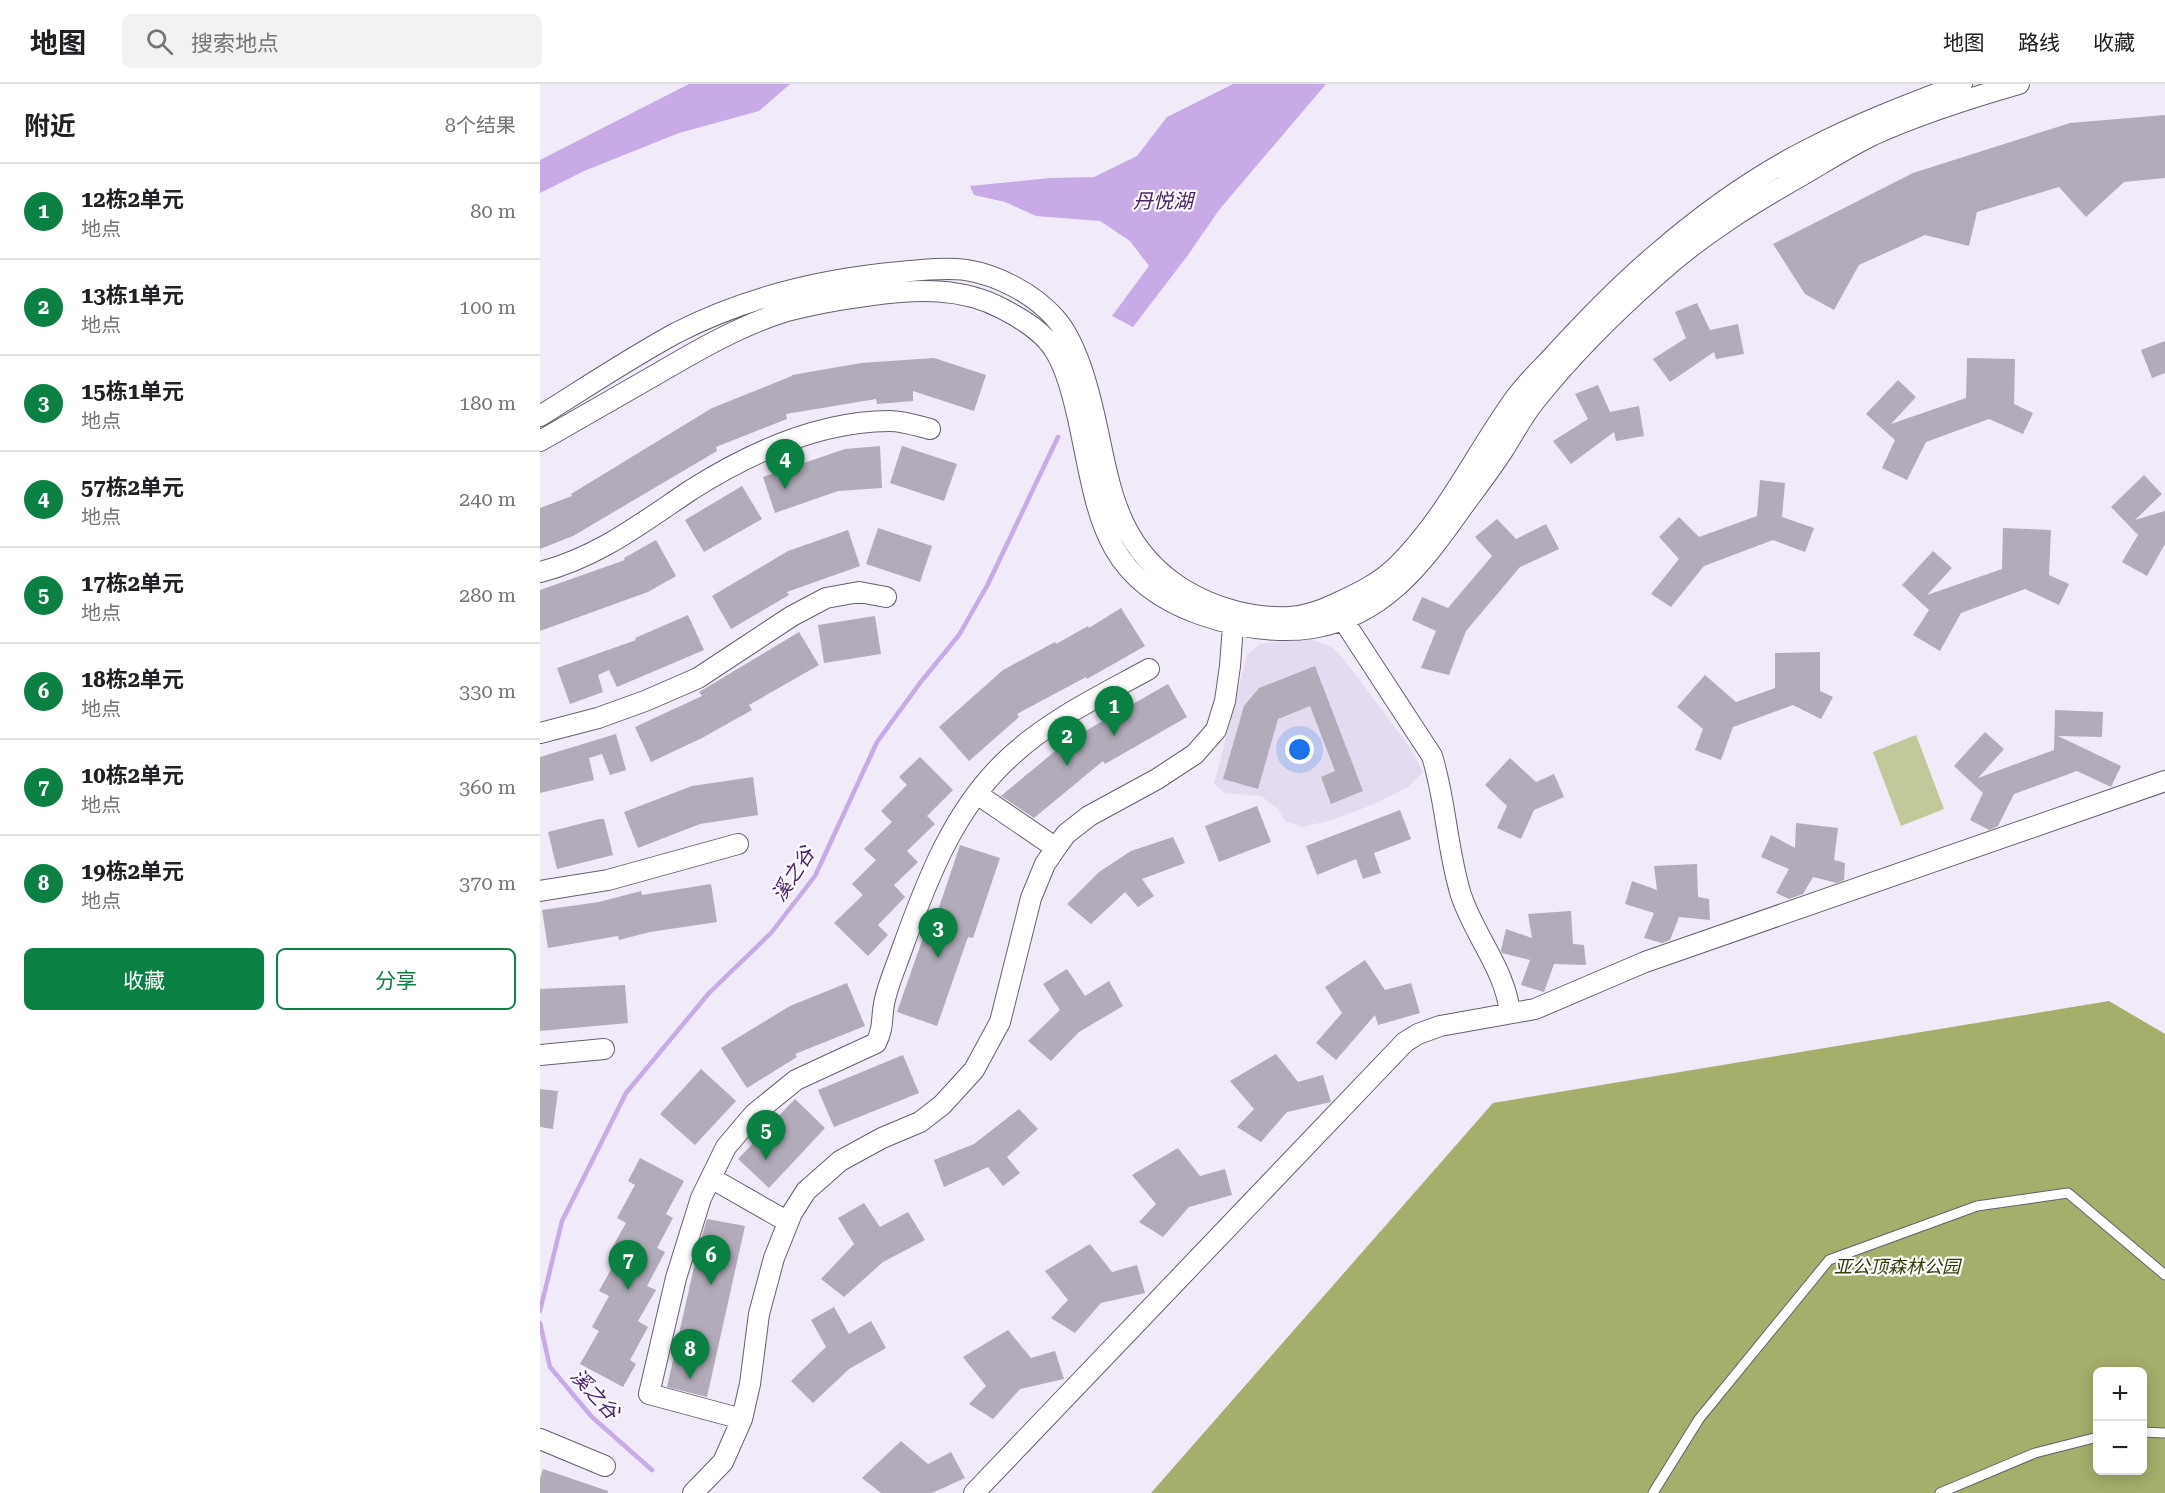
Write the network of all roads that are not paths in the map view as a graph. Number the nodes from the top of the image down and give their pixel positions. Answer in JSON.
{"nodes":[{"id":1,"x":1962,"y":84,"type":"edge"},
{"id":2,"x":2019,"y":84,"type":"edge"},
{"id":3,"x":540,"y":416,"type":"edge"},
{"id":4,"x":930,"y":429,"type":"dead end"},
{"id":5,"x":540,"y":441,"type":"edge"},
{"id":6,"x":540,"y":572,"type":"edge"},
{"id":7,"x":886,"y":597,"type":"dead end"},
{"id":8,"x":1338,"y":612,"type":"junction"},
{"id":9,"x":1233,"y":618,"type":"junction"},
{"id":10,"x":1149,"y":669,"type":"dead end"},
{"id":11,"x":540,"y":733,"type":"edge"},
{"id":12,"x":2165,"y":781,"type":"edge"},
{"id":13,"x":977,"y":794,"type":"junction"},
{"id":14,"x":738,"y":844,"type":"dead end"},
{"id":15,"x":1056,"y":848,"type":"junction"},
{"id":16,"x":540,"y":891,"type":"edge"},
{"id":17,"x":1510,"y":1013,"type":"junction"},
{"id":18,"x":604,"y":1049,"type":"dead end"},
{"id":19,"x":540,"y":1055,"type":"edge"},
{"id":20,"x":711,"y":1178,"type":"junction"},
{"id":21,"x":788,"y":1222,"type":"junction"},
{"id":22,"x":2165,"y":1275,"type":"edge"},
{"id":23,"x":742,"y":1419,"type":"junction"},
{"id":24,"x":2147,"y":1432,"type":"edge"},
{"id":25,"x":2165,"y":1433,"type":"edge"},
{"id":26,"x":2093,"y":1438,"type":"edge"},
{"id":27,"x":540,"y":1439,"type":"edge"},
{"id":28,"x":605,"y":1466,"type":"dead end"},
{"id":29,"x":694,"y":1493,"type":"edge"},
{"id":30,"x":974,"y":1493,"type":"edge"},
{"id":31,"x":1653,"y":1493,"type":"edge"},
{"id":32,"x":1940,"y":1493,"type":"edge"}],
"edges":[{"from":1,"to":8,"type":"street"},
{"from":2,"to":8,"type":"street"},
{"from":3,"to":9,"type":"street"},
{"from":4,"to":6,"type":"street"},
{"from":5,"to":9,"type":"street"},
{"from":7,"to":11,"type":"street"},
{"from":8,"to":9,"type":"street"},
{"from":8,"to":17,"type":"street"},
{"from":9,"to":15,"type":"street"},
{"from":10,"to":13,"type":"street"},
{"from":12,"to":17,"type":"street"},
{"from":13,"to":15,"type":"street"},
{"from":13,"to":20,"type":"street"},
{"from":14,"to":16,"type":"street"},
{"from":15,"to":21,"type":"street"},
{"from":17,"to":30,"type":"street"},
{"from":18,"to":19,"type":"street"},
{"from":20,"to":21,"type":"street"},
{"from":20,"to":23,"type":"street"},
{"from":21,"to":23,"type":"street"},
{"from":22,"to":31,"type":"lane"},
{"from":23,"to":29,"type":"street"},
{"from":24,"to":25,"type":"lane"},
{"from":26,"to":32,"type":"lane"},
{"from":27,"to":28,"type":"street"}]}
